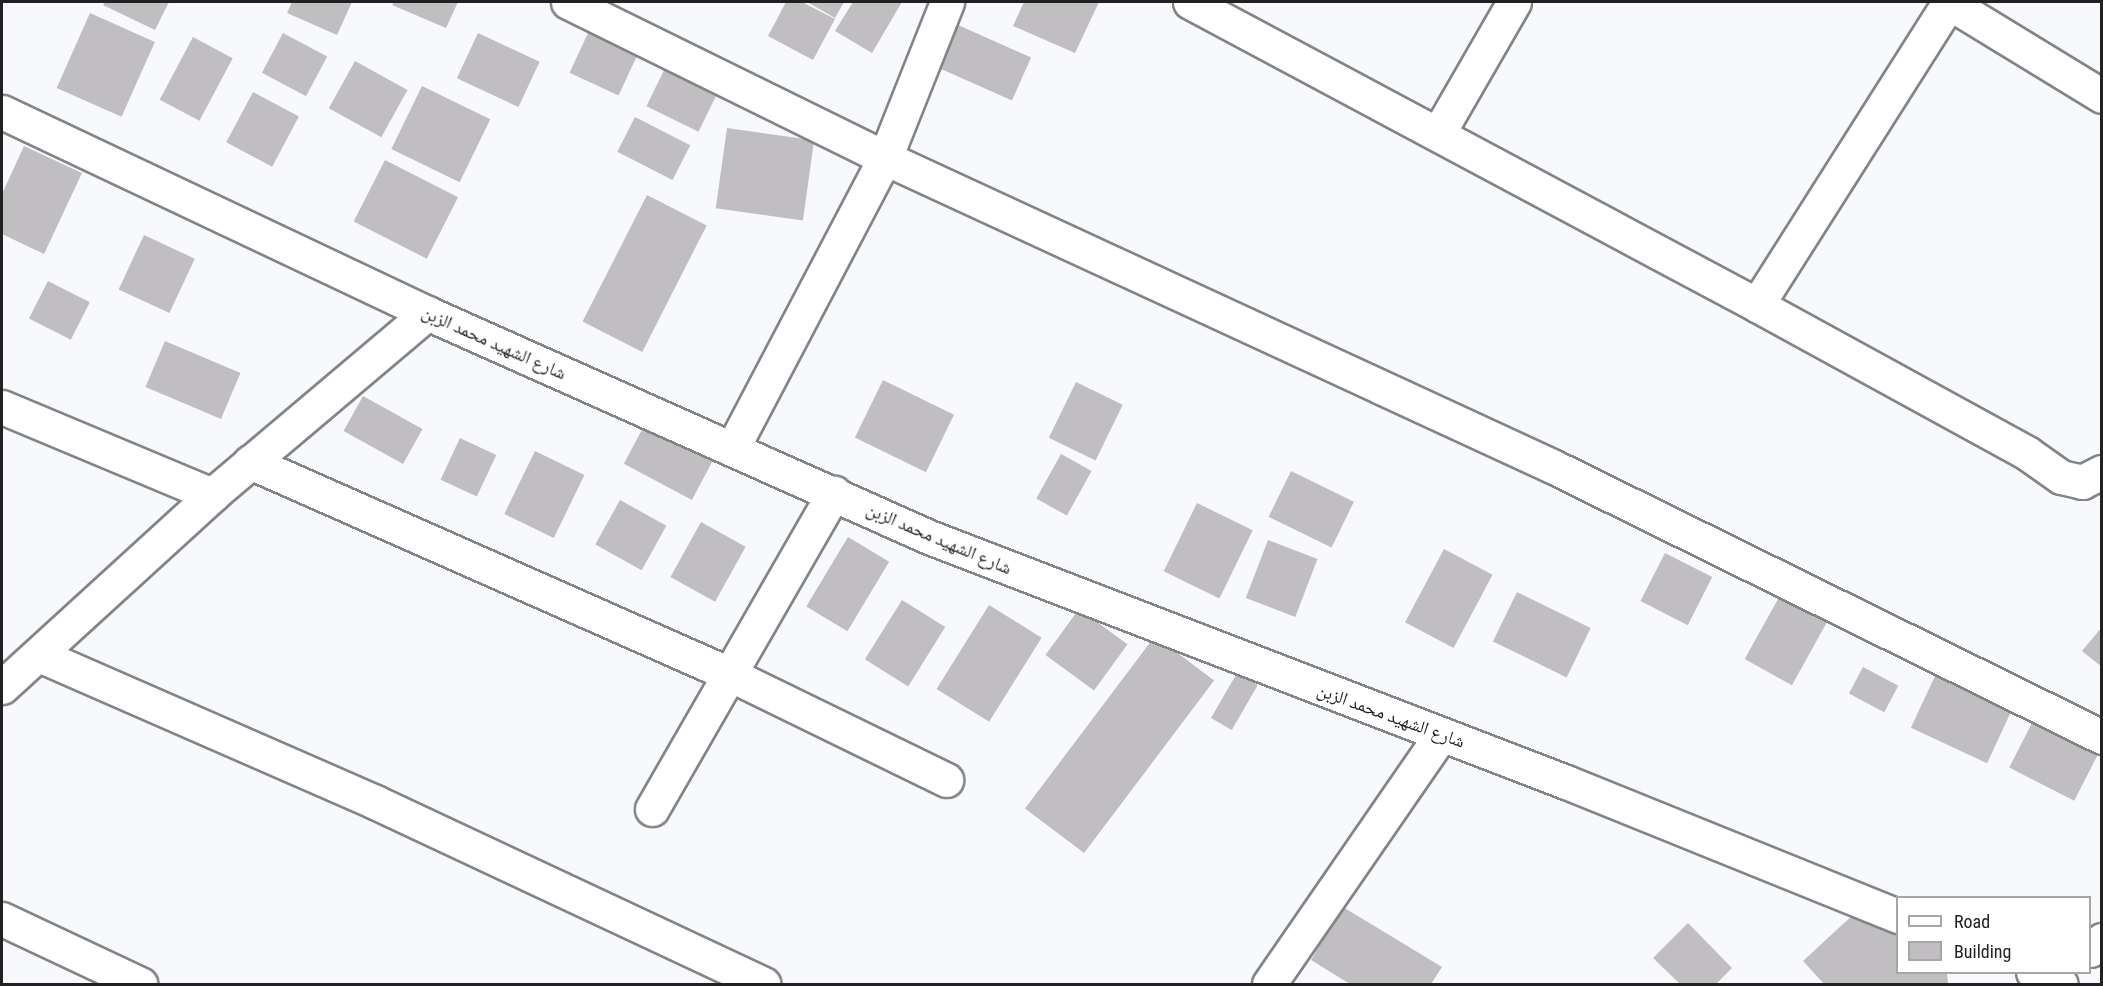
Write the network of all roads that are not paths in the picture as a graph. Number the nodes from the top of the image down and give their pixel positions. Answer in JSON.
{"nodes":[{"id":1,"x":568,"y":2,"type":"edge"},
{"id":2,"x":947,"y":2,"type":"edge"},
{"id":3,"x":1190,"y":2,"type":"edge"},
{"id":4,"x":1514,"y":2,"type":"edge"},
{"id":5,"x":1948,"y":2,"type":"edge"},
{"id":6,"x":2102,"y":96,"type":"edge"},
{"id":7,"x":2,"y":112,"type":"edge"},
{"id":8,"x":1439,"y":132,"type":"junction"},
{"id":9,"x":885,"y":158,"type":"junction"},
{"id":10,"x":1757,"y":305,"type":"junction"},
{"id":11,"x":427,"y":313,"type":"junction"},
{"id":12,"x":2,"y":407,"type":"edge"},
{"id":13,"x":732,"y":450,"type":"junction"},
{"id":14,"x":250,"y":462,"type":"junction"},
{"id":15,"x":2102,"y":472,"type":"edge"},
{"id":16,"x":834,"y":493,"type":"junction"},
{"id":17,"x":212,"y":495,"type":"junction"},
{"id":18,"x":39,"y":655,"type":"junction"},
{"id":19,"x":727,"y":673,"type":"junction"},
{"id":20,"x":2,"y":687,"type":"edge"},
{"id":21,"x":1441,"y":735,"type":"junction"},
{"id":22,"x":2102,"y":737,"type":"edge"},
{"id":23,"x":946,"y":780,"type":"dead end"},
{"id":24,"x":652,"y":809,"type":"dead end"},
{"id":25,"x":1896,"y":915,"type":"edge"},
{"id":26,"x":2,"y":919,"type":"edge"},
{"id":27,"x":140,"y":984,"type":"edge"},
{"id":28,"x":763,"y":984,"type":"edge"},
{"id":29,"x":1269,"y":984,"type":"edge"}],
"edges":[{"from":1,"to":9,"type":"street"},
{"from":2,"to":9,"type":"street"},
{"from":3,"to":8,"type":"street"},
{"from":4,"to":8,"type":"street"},
{"from":5,"to":6,"type":"street"},
{"from":5,"to":10,"type":"street"},
{"from":7,"to":11,"type":"street","name":"شارع الشهيد محمد الزبن"},
{"from":8,"to":10,"type":"street"},
{"from":9,"to":13,"type":"street"},
{"from":9,"to":22,"type":"street"},
{"from":10,"to":15,"type":"street"},
{"from":11,"to":13,"type":"street","name":"شارع الشهيد محمد الزبن"},
{"from":11,"to":14,"type":"street"},
{"from":12,"to":17,"type":"street"},
{"from":13,"to":16,"type":"street","name":"شارع الشهيد محمد الزبن"},
{"from":14,"to":17,"type":"street"},
{"from":14,"to":19,"type":"street"},
{"from":16,"to":19,"type":"street"},
{"from":16,"to":21,"type":"street","name":"شارع الشهيد محمد الزبن"},
{"from":17,"to":18,"type":"street"},
{"from":18,"to":20,"type":"street"},
{"from":18,"to":28,"type":"street"},
{"from":19,"to":23,"type":"street"},
{"from":19,"to":24,"type":"street"},
{"from":21,"to":25,"type":"street","name":"شارع الشهيد محمد الزبن"},
{"from":21,"to":29,"type":"street"},
{"from":26,"to":27,"type":"street"}]}
